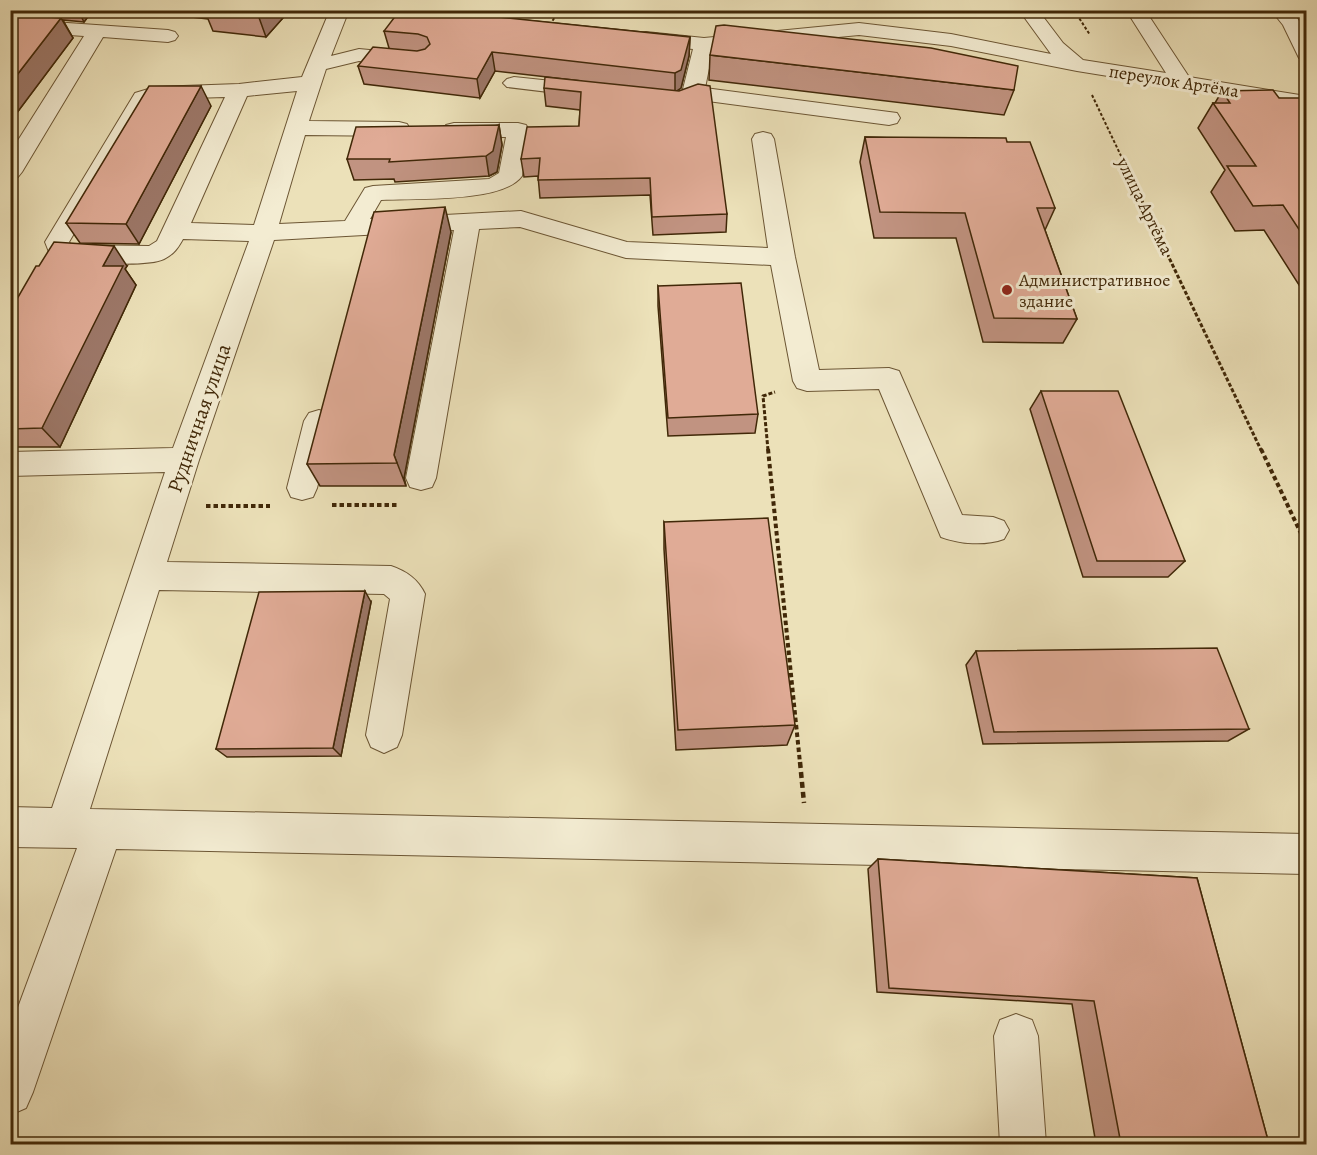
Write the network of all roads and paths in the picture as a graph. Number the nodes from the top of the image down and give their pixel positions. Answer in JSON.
{"nodes":[{"id":1,"x":340,"y":10,"type":"edge"},
{"id":2,"x":559,"y":10,"type":"edge"},
{"id":3,"x":1028,"y":10,"type":"edge"},
{"id":4,"x":1135,"y":10,"type":"edge"},
{"id":5,"x":1280,"y":10,"type":"edge"},
{"id":6,"x":818,"y":14,"type":"dead end"},
{"id":7,"x":862,"y":20,"type":"edge"},
{"id":8,"x":10,"y":25,"type":"edge"},
{"id":9,"x":548,"y":27,"type":"edge"},
{"id":10,"x":97,"y":32,"type":"junction"},
{"id":11,"x":168,"y":36,"type":"dead end"},
{"id":12,"x":626,"y":36,"type":"edge"},
{"id":13,"x":704,"y":44,"type":"junction"},
{"id":14,"x":1306,"y":54,"type":"edge"},
{"id":15,"x":422,"y":61,"type":"edge"},
{"id":16,"x":1077,"y":65,"type":"junction"},
{"id":17,"x":314,"y":74,"type":"junction"},
{"id":18,"x":1182,"y":82,"type":"junction"},
{"id":19,"x":514,"y":83,"type":"edge"},
{"id":20,"x":239,"y":90,"type":"junction"},
{"id":21,"x":609,"y":93,"type":"edge"},
{"id":22,"x":1306,"y":102,"type":"edge"},
{"id":23,"x":889,"y":118,"type":"dead end"},
{"id":24,"x":297,"y":128,"type":"junction"},
{"id":25,"x":764,"y":139,"type":"dead end"},
{"id":26,"x":10,"y":172,"type":"edge"},
{"id":27,"x":468,"y":222,"type":"junction"},
{"id":28,"x":175,"y":231,"type":"junction"},
{"id":29,"x":264,"y":233,"type":"junction"},
{"id":30,"x":362,"y":236,"type":"junction"},
{"id":31,"x":782,"y":256,"type":"junction"},
{"id":32,"x":807,"y":381,"type":"junction"},
{"id":33,"x":326,"y":397,"type":"edge"},
{"id":34,"x":184,"y":460,"type":"junction"},
{"id":35,"x":10,"y":464,"type":"edge"},
{"id":36,"x":421,"y":478,"type":"joint"},
{"id":37,"x":311,"y":497,"type":"joint"},
{"id":38,"x":235,"y":506,"type":"dead end"},
{"id":39,"x":279,"y":506,"type":"dead end"},
{"id":40,"x":993,"y":530,"type":"dead end"},
{"id":41,"x":1306,"y":544,"type":"edge"},
{"id":42,"x":146,"y":576,"type":"junction"},
{"id":43,"x":384,"y":735,"type":"dead end"},
{"id":44,"x":10,"y":827,"type":"edge"},
{"id":45,"x":84,"y":828,"type":"junction"},
{"id":46,"x":808,"y":843,"type":"junction"},
{"id":47,"x":1306,"y":854,"type":"edge"},
{"id":48,"x":1016,"y":1036,"type":"dead end"},
{"id":49,"x":10,"y":1092,"type":"edge"},
{"id":50,"x":1023,"y":1144,"type":"edge"}],
"edges":[{"from":1,"to":17,"type":"street","name":"Рудничная улица"},
{"from":2,"to":9,"type":"path"},
{"from":3,"to":16,"type":"street"},
{"from":4,"to":18,"type":"street"},
{"from":5,"to":14,"type":"street"},
{"from":6,"to":7,"type":"street"},
{"from":7,"to":13,"type":"street"},
{"from":7,"to":16,"type":"street","name":"переулок Артёма"},
{"from":8,"to":10,"type":"street"},
{"from":10,"to":11,"type":"street"},
{"from":10,"to":26,"type":"street"},
{"from":12,"to":13,"type":"street"},
{"from":13,"to":23,"type":"street"},
{"from":15,"to":17,"type":"street"},
{"from":16,"to":18,"type":"street","name":"переулок Артёма"},
{"from":16,"to":41,"type":"path","name":"улица Артёма"},
{"from":17,"to":20,"type":"street"},
{"from":17,"to":24,"type":"street","name":"Рудничная улица"},
{"from":18,"to":22,"type":"street","name":"переулок Артёма"},
{"from":19,"to":21,"type":"street"},
{"from":20,"to":28,"type":"street"},
{"from":20,"to":28,"type":"street"},
{"from":24,"to":29,"type":"street","name":"Рудничная улица"},
{"from":24,"to":30,"type":"street"},
{"from":25,"to":31,"type":"street"},
{"from":27,"to":30,"type":"street"},
{"from":27,"to":31,"type":"street"},
{"from":27,"to":36,"type":"street"},
{"from":28,"to":29,"type":"street"},
{"from":29,"to":30,"type":"street"},
{"from":29,"to":34,"type":"street","name":"Рудничная улица"},
{"from":31,"to":32,"type":"street"},
{"from":32,"to":40,"type":"street"},
{"from":32,"to":46,"type":"path"},
{"from":33,"to":37,"type":"street"},
{"from":34,"to":35,"type":"street"},
{"from":34,"to":42,"type":"street","name":"Рудничная улица"},
{"from":36,"to":37,"type":"path"},
{"from":38,"to":39,"type":"path"},
{"from":42,"to":43,"type":"street"},
{"from":42,"to":45,"type":"street","name":"Рудничная улица"},
{"from":44,"to":45,"type":"street"},
{"from":45,"to":46,"type":"street"},
{"from":45,"to":49,"type":"street","name":"Рудничная улица"},
{"from":46,"to":47,"type":"street"},
{"from":48,"to":50,"type":"street"}]}
